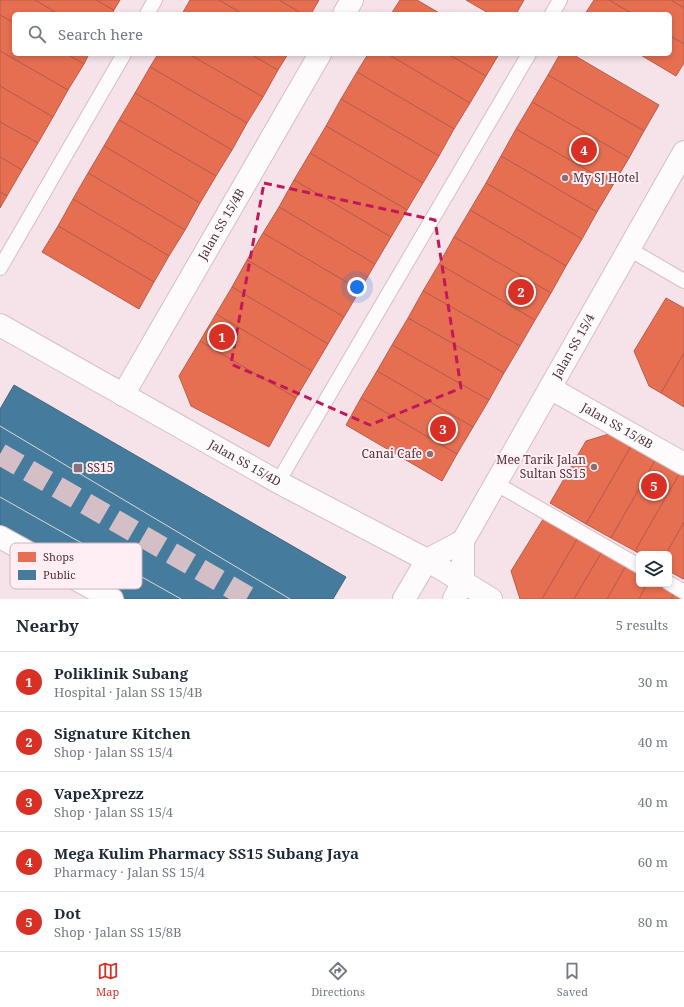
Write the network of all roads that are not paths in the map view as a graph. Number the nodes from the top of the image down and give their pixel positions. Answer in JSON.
{"nodes":[{"id":1,"x":155,"y":0,"type":"edge"},
{"id":2,"x":352,"y":0,"type":"edge"},
{"id":3,"x":560,"y":0,"type":"edge"},
{"id":4,"x":148,"y":12,"type":"edge"},
{"id":5,"x":345,"y":12,"type":"edge"},
{"id":6,"x":553,"y":12,"type":"edge"},
{"id":7,"x":123,"y":56,"type":"edge"},
{"id":8,"x":319,"y":56,"type":"edge"},
{"id":9,"x":528,"y":56,"type":"edge"},
{"id":10,"x":684,"y":152,"type":"edge"},
{"id":11,"x":629,"y":249,"type":"junction"},
{"id":12,"x":0,"y":268,"type":"edge"},
{"id":13,"x":684,"y":281,"type":"edge"},
{"id":14,"x":0,"y":326,"type":"edge"},
{"id":15,"x":550,"y":388,"type":"junction"},
{"id":16,"x":123,"y":395,"type":"junction"},
{"id":17,"x":684,"y":464,"type":"edge"},
{"id":18,"x":278,"y":482,"type":"junction"},
{"id":19,"x":495,"y":483,"type":"junction"},
{"id":20,"x":0,"y":537,"type":"edge"},
{"id":21,"x":463,"y":540,"type":"junction"},
{"id":22,"x":11,"y":543,"type":"edge"},
{"id":23,"x":427,"y":560,"type":"junction"},
{"id":24,"x":636,"y":564,"type":"edge"},
{"id":25,"x":672,"y":585,"type":"edge"},
{"id":26,"x":94,"y":589,"type":"edge"},
{"id":27,"x":459,"y":591,"type":"edge"},
{"id":28,"x":684,"y":592,"type":"edge"},
{"id":29,"x":112,"y":599,"type":"edge"},
{"id":30,"x":404,"y":599,"type":"edge"},
{"id":31,"x":491,"y":599,"type":"edge"}],
"edges":[{"from":1,"to":4,"type":"lane"},
{"from":2,"to":5,"type":"street"},
{"from":3,"to":6,"type":"lane"},
{"from":7,"to":12,"type":"lane"},
{"from":8,"to":16,"type":"street","name":"Jalan SS 15/4B"},
{"from":9,"to":18,"type":"lane"},
{"from":10,"to":11,"type":"street","name":"Jalan SS 15/4"},
{"from":11,"to":13,"type":"lane"},
{"from":11,"to":15,"type":"street","name":"Jalan SS 15/4"},
{"from":14,"to":16,"type":"street","name":"Jalan SS 15/4D"},
{"from":15,"to":17,"type":"street","name":"Jalan SS 15/8B"},
{"from":15,"to":19,"type":"street","name":"Jalan SS 15/4"},
{"from":16,"to":18,"type":"street","name":"Jalan SS 15/4D"},
{"from":18,"to":23,"type":"street","name":"Jalan SS 15/4D"},
{"from":19,"to":21,"type":"street","name":"Jalan SS 15/4"},
{"from":19,"to":24,"type":"lane"},
{"from":20,"to":22,"type":"street"},
{"from":21,"to":23,"type":"street"},
{"from":21,"to":27,"type":"street"},
{"from":23,"to":27,"type":"street","name":"Jalan SS 15/4D"},
{"from":23,"to":30,"type":"street"},
{"from":25,"to":28,"type":"lane"},
{"from":26,"to":29,"type":"street"},
{"from":27,"to":31,"type":"street","name":"Jalan SS 15/4D"}]}
